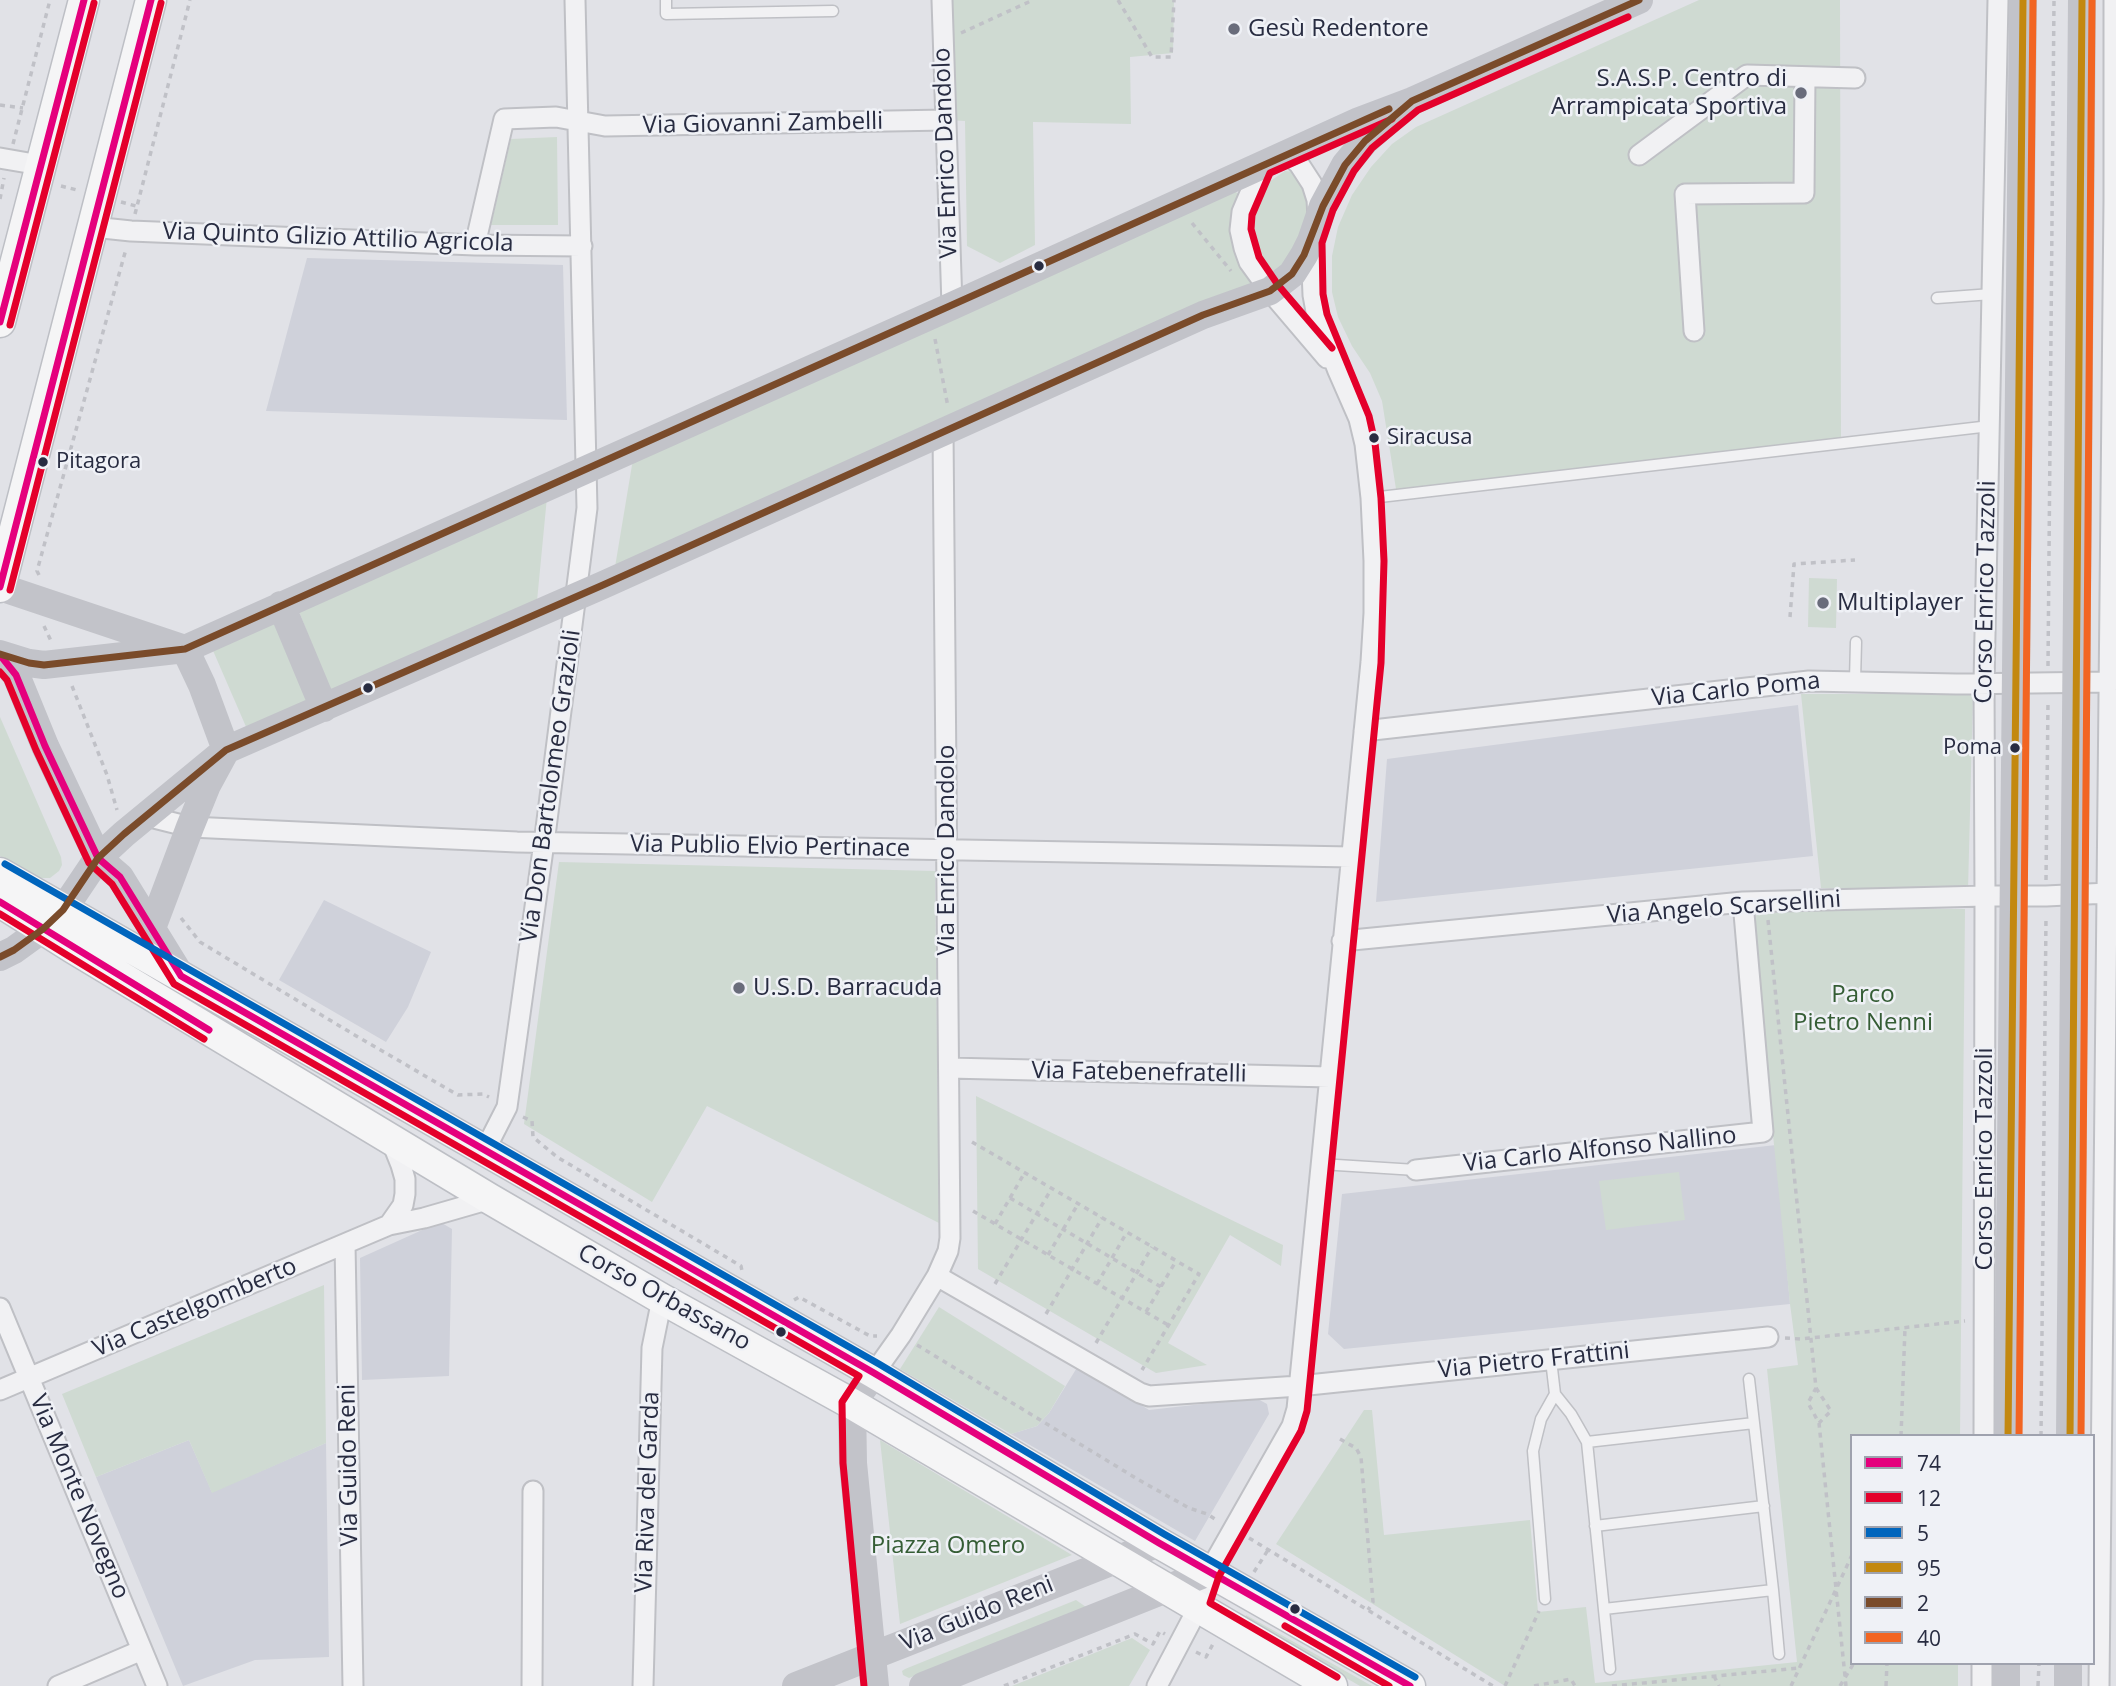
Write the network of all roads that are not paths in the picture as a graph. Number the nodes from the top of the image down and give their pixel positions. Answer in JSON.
{"nodes":[{"id":1,"x":84,"y":0,"type":"edge"},
{"id":2,"x":152,"y":0,"type":"edge"},
{"id":3,"x":575,"y":0,"type":"edge"},
{"id":4,"x":666,"y":0,"type":"edge"},
{"id":5,"x":942,"y":0,"type":"edge"},
{"id":6,"x":1998,"y":0,"type":"edge"},
{"id":7,"x":2023,"y":0,"type":"edge"},
{"id":8,"x":2082,"y":0,"type":"edge"},
{"id":9,"x":2114,"y":0,"type":"edge"},
{"id":10,"x":1629,"y":2,"type":"edge"},
{"id":11,"x":833,"y":12,"type":"dead end"},
{"id":12,"x":1805,"y":77,"type":"junction"},
{"id":13,"x":1855,"y":78,"type":"dead end"},
{"id":14,"x":1412,"y":101,"type":"junction"},
{"id":15,"x":946,"y":120,"type":"junction"},
{"id":16,"x":579,"y":123,"type":"junction"},
{"id":17,"x":1639,"y":155,"type":"dead end"},
{"id":18,"x":1275,"y":159,"type":"junction"},
{"id":19,"x":4,"y":165,"type":"edge"},
{"id":20,"x":38,"y":173,"type":"junction"},
{"id":21,"x":93,"y":227,"type":"junction"},
{"id":22,"x":1315,"y":230,"type":"junction"},
{"id":23,"x":475,"y":245,"type":"junction"},
{"id":24,"x":582,"y":246,"type":"junction"},
{"id":25,"x":1261,"y":294,"type":"junction"},
{"id":26,"x":1992,"y":294,"type":"junction"},
{"id":27,"x":1937,"y":298,"type":"dead end"},
{"id":28,"x":942,"y":311,"type":"junction"},
{"id":29,"x":0,"y":322,"type":"edge"},
{"id":30,"x":1694,"y":331,"type":"dead end"},
{"id":31,"x":1338,"y":371,"type":"junction"},
{"id":32,"x":1990,"y":426,"type":"junction"},
{"id":33,"x":950,"y":427,"type":"junction"},
{"id":34,"x":587,"y":469,"type":"junction"},
{"id":35,"x":1371,"y":498,"type":"junction"},
{"id":36,"x":0,"y":587,"type":"edge"},
{"id":37,"x":575,"y":597,"type":"junction"},
{"id":38,"x":281,"y":606,"type":"junction"},
{"id":39,"x":1856,"y":642,"type":"dead end"},
{"id":40,"x":185,"y":649,"type":"junction"},
{"id":41,"x":0,"y":654,"type":"edge"},
{"id":42,"x":1855,"y":680,"type":"junction"},
{"id":43,"x":2076,"y":681,"type":"junction"},
{"id":44,"x":2016,"y":682,"type":"junction"},
{"id":45,"x":2110,"y":682,"type":"junction"},
{"id":46,"x":1984,"y":683,"type":"junction"},
{"id":47,"x":324,"y":708,"type":"junction"},
{"id":48,"x":1364,"y":731,"type":"junction"},
{"id":49,"x":226,"y":750,"type":"junction"},
{"id":50,"x":146,"y":816,"type":"junction"},
{"id":51,"x":190,"y":827,"type":"junction"},
{"id":52,"x":544,"y":843,"type":"junction"},
{"id":53,"x":947,"y":850,"type":"junction"},
{"id":54,"x":1352,"y":857,"type":"junction"},
{"id":55,"x":98,"y":858,"type":"junction"},
{"id":56,"x":0,"y":873,"type":"edge"},
{"id":57,"x":2108,"y":893,"type":"junction"},
{"id":58,"x":1985,"y":895,"type":"junction"},
{"id":59,"x":2060,"y":895,"type":"junction"},
{"id":60,"x":2013,"y":896,"type":"junction"},
{"id":61,"x":0,"y":902,"type":"edge"},
{"id":62,"x":1743,"y":902,"type":"junction"},
{"id":63,"x":53,"y":919,"type":"junction"},
{"id":64,"x":152,"y":928,"type":"junction"},
{"id":65,"x":1342,"y":941,"type":"junction"},
{"id":66,"x":0,"y":957,"type":"edge"},
{"id":67,"x":181,"y":976,"type":"junction"},
{"id":68,"x":949,"y":1068,"type":"junction"},
{"id":69,"x":1330,"y":1077,"type":"junction"},
{"id":70,"x":391,"y":1140,"type":"junction"},
{"id":71,"x":485,"y":1150,"type":"junction"},
{"id":72,"x":1321,"y":1164,"type":"junction"},
{"id":73,"x":1416,"y":1170,"type":"joint"},
{"id":74,"x":491,"y":1199,"type":"junction"},
{"id":75,"x":389,"y":1225,"type":"junction"},
{"id":76,"x":345,"y":1244,"type":"junction"},
{"id":77,"x":937,"y":1276,"type":"junction"},
{"id":78,"x":662,"y":1299,"type":"junction"},
{"id":79,"x":0,"y":1308,"type":"edge"},
{"id":80,"x":1769,"y":1337,"type":"road end"},
{"id":81,"x":1551,"y":1360,"type":"junction"},
{"id":82,"x":874,"y":1373,"type":"junction"},
{"id":83,"x":29,"y":1378,"type":"junction"},
{"id":84,"x":1749,"y":1379,"type":"dead end"},
{"id":85,"x":1299,"y":1386,"type":"junction"},
{"id":86,"x":0,"y":1390,"type":"edge"},
{"id":87,"x":1555,"y":1394,"type":"junction"},
{"id":88,"x":852,"y":1404,"type":"junction"},
{"id":89,"x":1754,"y":1423,"type":"junction"},
{"id":90,"x":1983,"y":1434,"type":"edge"},
{"id":91,"x":2008,"y":1434,"type":"edge"},
{"id":92,"x":2070,"y":1434,"type":"edge"},
{"id":93,"x":1587,"y":1443,"type":"junction"},
{"id":94,"x":533,"y":1491,"type":"dead end"},
{"id":95,"x":1764,"y":1506,"type":"junction"},
{"id":96,"x":1595,"y":1525,"type":"junction"},
{"id":97,"x":1159,"y":1543,"type":"junction"},
{"id":98,"x":1117,"y":1560,"type":"junction"},
{"id":99,"x":1209,"y":1572,"type":"junction"},
{"id":100,"x":1164,"y":1589,"type":"junction"},
{"id":101,"x":1773,"y":1590,"type":"junction"},
{"id":102,"x":1545,"y":1600,"type":"road end"},
{"id":103,"x":1198,"y":1608,"type":"junction"},
{"id":104,"x":1604,"y":1609,"type":"junction"},
{"id":105,"x":2096,"y":1644,"type":"edge"},
{"id":106,"x":142,"y":1650,"type":"junction"},
{"id":107,"x":1779,"y":1654,"type":"dead end"},
{"id":108,"x":873,"y":1655,"type":"junction"},
{"id":109,"x":1982,"y":1665,"type":"edge"},
{"id":110,"x":2006,"y":1665,"type":"edge"},
{"id":111,"x":2068,"y":1665,"type":"edge"},
{"id":112,"x":1610,"y":1670,"type":"dead end"},
{"id":113,"x":58,"y":1686,"type":"edge"},
{"id":114,"x":157,"y":1686,"type":"edge"},
{"id":115,"x":353,"y":1686,"type":"edge"},
{"id":116,"x":532,"y":1686,"type":"edge"},
{"id":117,"x":643,"y":1686,"type":"edge"},
{"id":118,"x":796,"y":1686,"type":"edge"},
{"id":119,"x":875,"y":1686,"type":"edge"},
{"id":120,"x":923,"y":1686,"type":"edge"},
{"id":121,"x":1157,"y":1686,"type":"edge"},
{"id":122,"x":1332,"y":1686,"type":"edge"},
{"id":123,"x":1410,"y":1686,"type":"edge"},
{"id":124,"x":1982,"y":1686,"type":"edge"},
{"id":125,"x":2006,"y":1686,"type":"edge"},
{"id":126,"x":2068,"y":1686,"type":"edge"},
{"id":127,"x":2099,"y":1686,"type":"edge"}],
"edges":[{"from":1,"to":20,"type":"main road"},
{"from":2,"to":21,"type":"main road"},
{"from":3,"to":16,"type":"street","name":"Via Don Bartolomeo Grazioli"},
{"from":4,"to":11,"type":"lane"},
{"from":5,"to":15,"type":"street","name":"Via Enrico Dandolo"},
{"from":6,"to":26,"type":"street","name":"Corso Enrico Tazzoli"},
{"from":7,"to":44,"type":"street","name":"Corso Enrico Tazzoli"},
{"from":8,"to":43,"type":"street"},
{"from":9,"to":45,"type":"street"},
{"from":10,"to":14,"type":"street"},
{"from":12,"to":13,"type":"street"},
{"from":12,"to":17,"type":"street"},
{"from":12,"to":30,"type":"street"},
{"from":14,"to":18,"type":"street"},
{"from":14,"to":22,"type":"street"},
{"from":15,"to":16,"type":"street","name":"Via Giovanni Zambelli"},
{"from":15,"to":28,"type":"street","name":"Via Enrico Dandolo"},
{"from":16,"to":23,"type":"street"},
{"from":16,"to":24,"type":"street","name":"Via Don Bartolomeo Grazioli"},
{"from":18,"to":22,"type":"street"},
{"from":18,"to":25,"type":"street"},
{"from":18,"to":28,"type":"street"},
{"from":19,"to":20,"type":"street"},
{"from":20,"to":29,"type":"main road"},
{"from":21,"to":23,"type":"street","name":"Via Quinto Glizio Attilio Agricola"},
{"from":21,"to":36,"type":"main road"},
{"from":22,"to":25,"type":"street"},
{"from":22,"to":31,"type":"street"},
{"from":23,"to":24,"type":"street","name":"Via Quinto Glizio Attilio Agricola"},
{"from":24,"to":34,"type":"street","name":"Via Don Bartolomeo Grazioli"},
{"from":25,"to":31,"type":"street"},
{"from":25,"to":33,"type":"street"},
{"from":26,"to":27,"type":"lane"},
{"from":26,"to":32,"type":"street","name":"Corso Enrico Tazzoli"},
{"from":28,"to":34,"type":"street"},
{"from":31,"to":35,"type":"street"},
{"from":32,"to":35,"type":"lane"},
{"from":32,"to":46,"type":"street","name":"Corso Enrico Tazzoli"},
{"from":33,"to":37,"type":"street"},
{"from":33,"to":53,"type":"street","name":"Via Enrico Dandolo"},
{"from":34,"to":37,"type":"street","name":"Via Don Bartolomeo Grazioli"},
{"from":34,"to":38,"type":"street"},
{"from":35,"to":48,"type":"street"},
{"from":36,"to":40,"type":"street"},
{"from":37,"to":47,"type":"street"},
{"from":37,"to":52,"type":"street","name":"Via Don Bartolomeo Grazioli"},
{"from":38,"to":40,"type":"street"},
{"from":38,"to":47,"type":"street"},
{"from":39,"to":42,"type":"lane"},
{"from":40,"to":41,"type":"street"},
{"from":40,"to":49,"type":"street"},
{"from":41,"to":55,"type":"street"},
{"from":42,"to":46,"type":"street","name":"Via Carlo Poma"},
{"from":42,"to":48,"type":"street","name":"Via Carlo Poma"},
{"from":43,"to":44,"type":"street","name":"Via Carlo Poma"},
{"from":43,"to":45,"type":"street","name":"Via Carlo Poma"},
{"from":43,"to":59,"type":"street"},
{"from":44,"to":46,"type":"street","name":"Via Carlo Poma"},
{"from":44,"to":60,"type":"street","name":"Corso Enrico Tazzoli"},
{"from":45,"to":57,"type":"street"},
{"from":46,"to":58,"type":"street","name":"Corso Enrico Tazzoli"},
{"from":47,"to":49,"type":"street"},
{"from":48,"to":54,"type":"street"},
{"from":49,"to":50,"type":"street"},
{"from":49,"to":51,"type":"street"},
{"from":50,"to":51,"type":"street","name":"Via Publio Elvio Pertinace"},
{"from":50,"to":55,"type":"street"},
{"from":51,"to":52,"type":"street","name":"Via Publio Elvio Pertinace"},
{"from":51,"to":64,"type":"street"},
{"from":52,"to":53,"type":"street","name":"Via Publio Elvio Pertinace"},
{"from":52,"to":71,"type":"street","name":"Via Don Bartolomeo Grazioli"},
{"from":53,"to":54,"type":"street","name":"Via Publio Elvio Pertinace"},
{"from":53,"to":68,"type":"street","name":"Via Enrico Dandolo"},
{"from":54,"to":65,"type":"street"},
{"from":55,"to":63,"type":"street"},
{"from":55,"to":64,"type":"street","name":"Corso Orbassano"},
{"from":56,"to":63,"type":"main road","name":"Corso Orbassano"},
{"from":57,"to":59,"type":"street","name":"Via Angelo Scarsellini"},
{"from":57,"to":105,"type":"street"},
{"from":58,"to":60,"type":"street","name":"Via Angelo Scarsellini"},
{"from":58,"to":62,"type":"street","name":"Via Angelo Scarsellini"},
{"from":58,"to":90,"type":"street","name":"Corso Enrico Tazzoli"},
{"from":59,"to":60,"type":"street","name":"Via Angelo Scarsellini"},
{"from":59,"to":92,"type":"street"},
{"from":60,"to":91,"type":"street","name":"Corso Enrico Tazzoli"},
{"from":61,"to":63,"type":"main road","name":"Corso Orbassano"},
{"from":62,"to":65,"type":"street","name":"Via Angelo Scarsellini"},
{"from":62,"to":73,"type":"street","name":"Via Carlo Alfonso Nallino"},
{"from":63,"to":66,"type":"street"},
{"from":63,"to":67,"type":"main road","name":"Corso Orbassano"},
{"from":63,"to":70,"type":"main road","name":"Corso Orbassano"},
{"from":64,"to":67,"type":"street","name":"Corso Orbassano"},
{"from":65,"to":69,"type":"street"},
{"from":67,"to":71,"type":"main road","name":"Corso Orbassano"},
{"from":68,"to":69,"type":"street","name":"Via Fatebenefratelli"},
{"from":68,"to":77,"type":"street","name":"Via Enrico Dandolo"},
{"from":69,"to":72,"type":"street"},
{"from":70,"to":74,"type":"main road","name":"Corso Orbassano"},
{"from":70,"to":75,"type":"street"},
{"from":71,"to":82,"type":"main road","name":"Corso Orbassano"},
{"from":72,"to":73,"type":"lane"},
{"from":72,"to":85,"type":"street"},
{"from":74,"to":75,"type":"street","name":"Via Castelgomberto"},
{"from":74,"to":78,"type":"main road","name":"Corso Orbassano"},
{"from":75,"to":76,"type":"street","name":"Via Castelgomberto"},
{"from":76,"to":83,"type":"street","name":"Via Castelgomberto"},
{"from":76,"to":115,"type":"street","name":"Via Guido Reni"},
{"from":77,"to":82,"type":"street","name":"Via Enrico Dandolo"},
{"from":77,"to":85,"type":"street"},
{"from":78,"to":88,"type":"main road","name":"Corso Orbassano"},
{"from":78,"to":117,"type":"street","name":"Via Riva del Garda"},
{"from":79,"to":83,"type":"street","name":"Via Monte Novegno"},
{"from":80,"to":81,"type":"street","name":"Via Pietro Frattini"},
{"from":81,"to":85,"type":"street","name":"Via Pietro Frattini"},
{"from":81,"to":87,"type":"lane"},
{"from":82,"to":88,"type":"street"},
{"from":82,"to":97,"type":"main road","name":"Corso Orbassano"},
{"from":83,"to":86,"type":"street","name":"Via Castelgomberto"},
{"from":83,"to":106,"type":"street","name":"Via Monte Novegno"},
{"from":84,"to":89,"type":"lane"},
{"from":85,"to":99,"type":"street"},
{"from":87,"to":93,"type":"lane"},
{"from":87,"to":102,"type":"lane"},
{"from":88,"to":98,"type":"main road","name":"Corso Orbassano"},
{"from":88,"to":108,"type":"street"},
{"from":89,"to":93,"type":"lane"},
{"from":89,"to":95,"type":"lane"},
{"from":93,"to":96,"type":"lane"},
{"from":94,"to":116,"type":"street"},
{"from":95,"to":96,"type":"lane"},
{"from":95,"to":101,"type":"lane"},
{"from":96,"to":104,"type":"lane"},
{"from":97,"to":98,"type":"street","name":"Via Guido Reni"},
{"from":97,"to":99,"type":"main road","name":"Corso Orbassano"},
{"from":98,"to":100,"type":"main road","name":"Corso Orbassano"},
{"from":98,"to":108,"type":"street","name":"Via Guido Reni"},
{"from":99,"to":100,"type":"street","name":"Via Guido Reni"},
{"from":99,"to":103,"type":"street"},
{"from":99,"to":123,"type":"main road","name":"Corso Orbassano"},
{"from":100,"to":103,"type":"main road","name":"Corso Orbassano"},
{"from":100,"to":120,"type":"street","name":"Via Guido Reni"},
{"from":101,"to":104,"type":"lane"},
{"from":101,"to":107,"type":"lane"},
{"from":103,"to":121,"type":"street"},
{"from":103,"to":122,"type":"main road","name":"Corso Orbassano"},
{"from":104,"to":112,"type":"lane"},
{"from":105,"to":127,"type":"street"},
{"from":106,"to":113,"type":"street"},
{"from":106,"to":114,"type":"street","name":"Via Monte Novegno"},
{"from":108,"to":118,"type":"street","name":"Via Guido Reni"},
{"from":108,"to":119,"type":"street"},
{"from":109,"to":124,"type":"street"},
{"from":110,"to":125,"type":"street"},
{"from":111,"to":126,"type":"street"}]}
